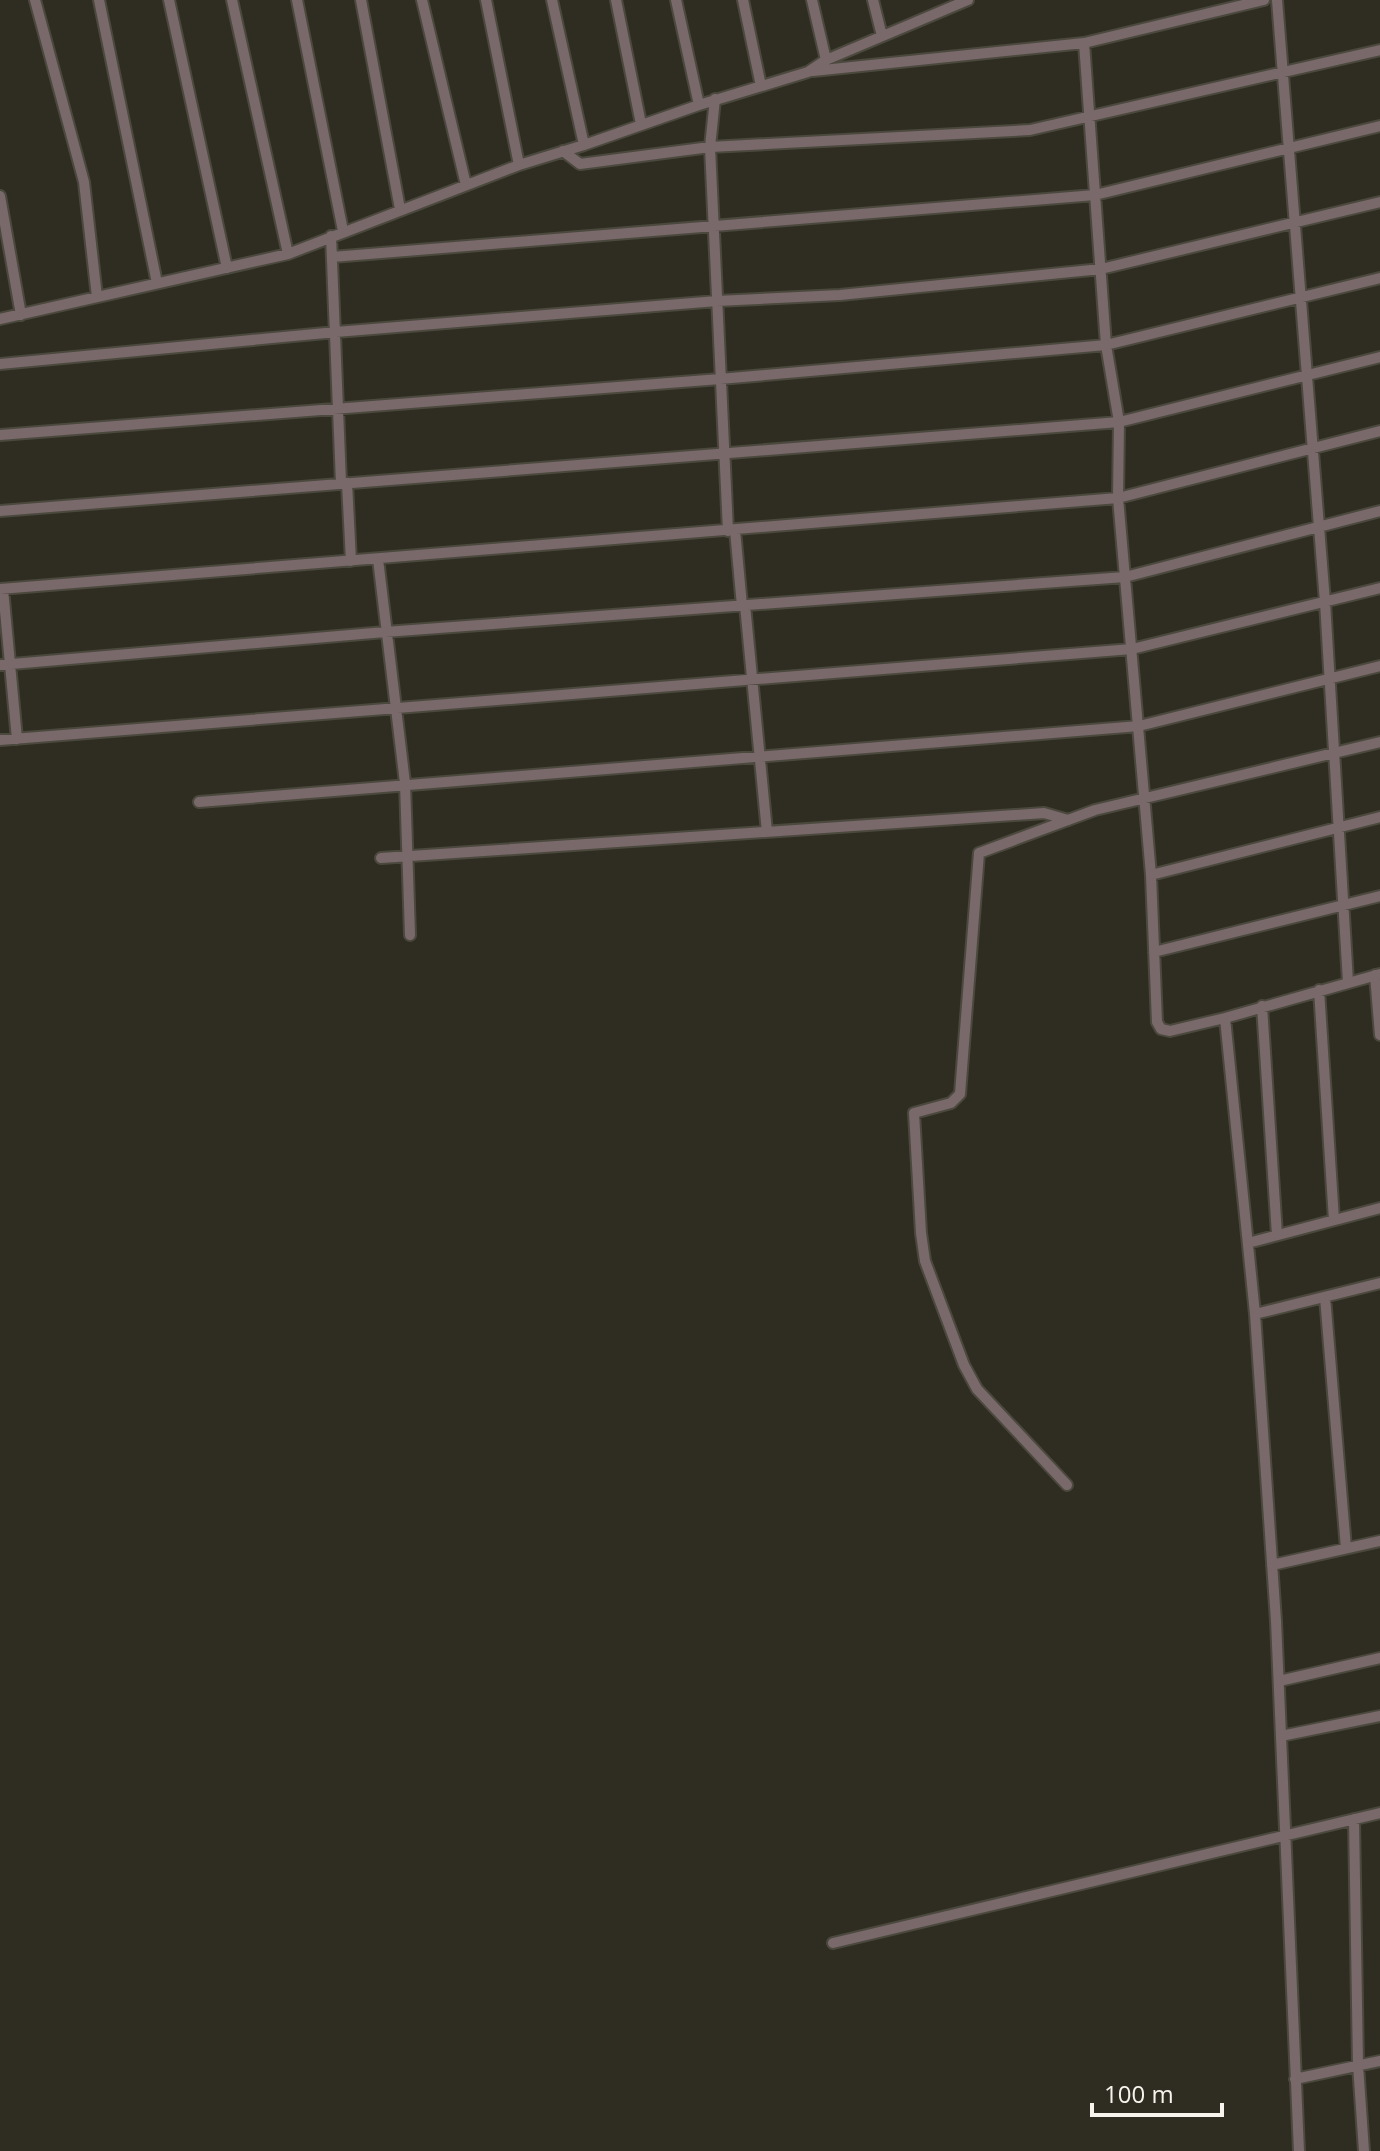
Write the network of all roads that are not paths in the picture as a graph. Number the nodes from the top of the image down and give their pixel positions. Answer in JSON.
{"nodes":[{"id":1,"x":35,"y":0,"type":"edge"},
{"id":2,"x":99,"y":0,"type":"edge"},
{"id":3,"x":169,"y":0,"type":"edge"},
{"id":4,"x":232,"y":0,"type":"edge"},
{"id":5,"x":297,"y":0,"type":"edge"},
{"id":6,"x":361,"y":0,"type":"edge"},
{"id":7,"x":422,"y":0,"type":"edge"},
{"id":8,"x":486,"y":0,"type":"edge"},
{"id":9,"x":552,"y":0,"type":"edge"},
{"id":10,"x":616,"y":0,"type":"edge"},
{"id":11,"x":676,"y":0,"type":"edge"},
{"id":12,"x":743,"y":0,"type":"edge"},
{"id":13,"x":812,"y":0,"type":"edge"},
{"id":14,"x":873,"y":0,"type":"edge"},
{"id":15,"x":968,"y":0,"type":"edge"},
{"id":16,"x":1264,"y":0,"type":"edge"},
{"id":17,"x":1277,"y":0,"type":"edge"},
{"id":18,"x":940,"y":6,"type":"edge"},
{"id":19,"x":882,"y":36,"type":"junction"},
{"id":20,"x":1084,"y":43,"type":"junction"},
{"id":21,"x":1380,"y":50,"type":"edge"},
{"id":22,"x":826,"y":60,"type":"junction"},
{"id":23,"x":808,"y":72,"type":"junction"},
{"id":24,"x":1284,"y":73,"type":"junction"},
{"id":25,"x":761,"y":86,"type":"junction"},
{"id":26,"x":715,"y":99,"type":"junction"},
{"id":27,"x":699,"y":105,"type":"junction"},
{"id":28,"x":1090,"y":116,"type":"junction"},
{"id":29,"x":641,"y":124,"type":"junction"},
{"id":30,"x":1380,"y":126,"type":"edge"},
{"id":31,"x":584,"y":145,"type":"junction"},
{"id":32,"x":710,"y":147,"type":"junction"},
{"id":33,"x":1290,"y":148,"type":"junction"},
{"id":34,"x":563,"y":151,"type":"junction"},
{"id":35,"x":519,"y":165,"type":"junction"},
{"id":36,"x":466,"y":185,"type":"junction"},
{"id":37,"x":1095,"y":195,"type":"junction"},
{"id":38,"x":0,"y":196,"type":"edge"},
{"id":39,"x":1380,"y":202,"type":"edge"},
{"id":40,"x":400,"y":209,"type":"junction"},
{"id":41,"x":1296,"y":223,"type":"junction"},
{"id":42,"x":713,"y":224,"type":"junction"},
{"id":43,"x":343,"y":231,"type":"junction"},
{"id":44,"x":331,"y":236,"type":"junction"},
{"id":45,"x":288,"y":254,"type":"junction"},
{"id":46,"x":332,"y":257,"type":"junction"},
{"id":47,"x":227,"y":268,"type":"junction"},
{"id":48,"x":1101,"y":269,"type":"junction"},
{"id":49,"x":1380,"y":278,"type":"edge"},
{"id":50,"x":157,"y":283,"type":"junction"},
{"id":51,"x":97,"y":297,"type":"junction"},
{"id":52,"x":1302,"y":297,"type":"junction"},
{"id":53,"x":717,"y":301,"type":"junction"},
{"id":54,"x":21,"y":315,"type":"junction"},
{"id":55,"x":0,"y":319,"type":"edge"},
{"id":56,"x":336,"y":332,"type":"junction"},
{"id":57,"x":1106,"y":345,"type":"junction"},
{"id":58,"x":1380,"y":357,"type":"edge"},
{"id":59,"x":0,"y":364,"type":"edge"},
{"id":60,"x":1308,"y":374,"type":"junction"},
{"id":61,"x":720,"y":379,"type":"junction"},
{"id":62,"x":339,"y":409,"type":"junction"},
{"id":63,"x":1119,"y":422,"type":"junction"},
{"id":64,"x":1380,"y":431,"type":"edge"},
{"id":65,"x":0,"y":435,"type":"edge"},
{"id":66,"x":1314,"y":448,"type":"junction"},
{"id":67,"x":723,"y":455,"type":"junction"},
{"id":68,"x":344,"y":483,"type":"junction"},
{"id":69,"x":1118,"y":498,"type":"junction"},
{"id":70,"x":0,"y":511,"type":"edge"},
{"id":71,"x":1380,"y":511,"type":"edge"},
{"id":72,"x":1319,"y":527,"type":"junction"},
{"id":73,"x":732,"y":530,"type":"junction"},
{"id":74,"x":378,"y":559,"type":"junction"},
{"id":75,"x":351,"y":561,"type":"junction"},
{"id":76,"x":1125,"y":577,"type":"junction"},
{"id":77,"x":1380,"y":588,"type":"edge"},
{"id":78,"x":1,"y":589,"type":"edge"},
{"id":79,"x":1325,"y":602,"type":"junction"},
{"id":80,"x":744,"y":605,"type":"junction"},
{"id":81,"x":385,"y":632,"type":"junction"},
{"id":82,"x":1132,"y":649,"type":"junction"},
{"id":83,"x":5,"y":664,"type":"edge"},
{"id":84,"x":1380,"y":666,"type":"edge"},
{"id":85,"x":753,"y":680,"type":"junction"},
{"id":86,"x":1330,"y":681,"type":"junction"},
{"id":87,"x":395,"y":710,"type":"junction"},
{"id":88,"x":1139,"y":726,"type":"junction"},
{"id":89,"x":17,"y":739,"type":"junction"},
{"id":90,"x":0,"y":740,"type":"edge"},
{"id":91,"x":1380,"y":742,"type":"edge"},
{"id":92,"x":1334,"y":754,"type":"junction"},
{"id":93,"x":758,"y":757,"type":"junction"},
{"id":94,"x":405,"y":783,"type":"junction"},
{"id":95,"x":1144,"y":799,"type":"junction"},
{"id":96,"x":199,"y":802,"type":"dead end"},
{"id":97,"x":1380,"y":817,"type":"edge"},
{"id":98,"x":1068,"y":820,"type":"junction"},
{"id":99,"x":1338,"y":828,"type":"junction"},
{"id":100,"x":767,"y":832,"type":"junction"},
{"id":101,"x":408,"y":856,"type":"junction"},
{"id":102,"x":381,"y":858,"type":"dead end"},
{"id":103,"x":1151,"y":875,"type":"junction"},
{"id":104,"x":1380,"y":896,"type":"edge"},
{"id":105,"x":1343,"y":906,"type":"junction"},
{"id":106,"x":410,"y":935,"type":"dead end"},
{"id":107,"x":1154,"y":952,"type":"junction"},
{"id":108,"x":1377,"y":975,"type":"edge"},
{"id":109,"x":1348,"y":982,"type":"junction"},
{"id":110,"x":1319,"y":990,"type":"junction"},
{"id":111,"x":1262,"y":1006,"type":"junction"},
{"id":112,"x":1225,"y":1018,"type":"junction"},
{"id":113,"x":1380,"y":1035,"type":"edge"},
{"id":114,"x":1380,"y":1208,"type":"edge"},
{"id":115,"x":1334,"y":1220,"type":"junction"},
{"id":116,"x":1277,"y":1235,"type":"junction"},
{"id":117,"x":1248,"y":1243,"type":"junction"},
{"id":118,"x":1380,"y":1283,"type":"edge"},
{"id":119,"x":1325,"y":1297,"type":"junction"},
{"id":120,"x":1255,"y":1314,"type":"junction"},
{"id":121,"x":1067,"y":1485,"type":"dead end"},
{"id":122,"x":1380,"y":1541,"type":"edge"},
{"id":123,"x":1346,"y":1548,"type":"junction"},
{"id":124,"x":1272,"y":1565,"type":"junction"},
{"id":125,"x":1380,"y":1658,"type":"edge"},
{"id":126,"x":1279,"y":1681,"type":"junction"},
{"id":127,"x":1380,"y":1716,"type":"edge"},
{"id":128,"x":1281,"y":1736,"type":"junction"},
{"id":129,"x":1380,"y":1813,"type":"edge"},
{"id":130,"x":1354,"y":1819,"type":"junction"},
{"id":131,"x":1286,"y":1836,"type":"junction"},
{"id":132,"x":833,"y":1943,"type":"dead end"},
{"id":133,"x":1380,"y":2061,"type":"edge"},
{"id":134,"x":1358,"y":2065,"type":"junction"},
{"id":135,"x":1295,"y":2079,"type":"junction"},
{"id":136,"x":1299,"y":2151,"type":"edge"},
{"id":137,"x":1364,"y":2151,"type":"edge"}],
"edges":[{"from":1,"to":51,"type":"street"},
{"from":2,"to":50,"type":"street"},
{"from":3,"to":47,"type":"street"},
{"from":4,"to":45,"type":"street"},
{"from":5,"to":43,"type":"street"},
{"from":6,"to":40,"type":"street"},
{"from":7,"to":36,"type":"street"},
{"from":8,"to":35,"type":"street"},
{"from":9,"to":31,"type":"street"},
{"from":10,"to":29,"type":"street"},
{"from":11,"to":27,"type":"street"},
{"from":12,"to":25,"type":"street"},
{"from":13,"to":22,"type":"street"},
{"from":14,"to":19,"type":"street"},
{"from":15,"to":18,"type":"street"},
{"from":16,"to":20,"type":"street"},
{"from":17,"to":24,"type":"street"},
{"from":18,"to":19,"type":"street"},
{"from":19,"to":22,"type":"street"},
{"from":20,"to":23,"type":"street"},
{"from":20,"to":28,"type":"street"},
{"from":21,"to":24,"type":"street"},
{"from":22,"to":23,"type":"street"},
{"from":23,"to":25,"type":"street"},
{"from":24,"to":28,"type":"street"},
{"from":24,"to":33,"type":"street"},
{"from":25,"to":26,"type":"street"},
{"from":26,"to":27,"type":"street"},
{"from":26,"to":32,"type":"street"},
{"from":27,"to":29,"type":"street"},
{"from":28,"to":32,"type":"street"},
{"from":28,"to":37,"type":"street"},
{"from":29,"to":31,"type":"street"},
{"from":30,"to":33,"type":"street"},
{"from":31,"to":34,"type":"street"},
{"from":32,"to":34,"type":"street"},
{"from":32,"to":42,"type":"street"},
{"from":33,"to":37,"type":"street"},
{"from":33,"to":41,"type":"street"},
{"from":34,"to":35,"type":"street"},
{"from":35,"to":36,"type":"street"},
{"from":36,"to":40,"type":"street"},
{"from":37,"to":42,"type":"street"},
{"from":37,"to":48,"type":"street"},
{"from":38,"to":54,"type":"street"},
{"from":39,"to":41,"type":"street"},
{"from":40,"to":43,"type":"street"},
{"from":41,"to":48,"type":"street"},
{"from":41,"to":52,"type":"street"},
{"from":42,"to":46,"type":"street"},
{"from":42,"to":53,"type":"street"},
{"from":43,"to":44,"type":"street"},
{"from":44,"to":45,"type":"street"},
{"from":44,"to":46,"type":"street"},
{"from":45,"to":47,"type":"street"},
{"from":46,"to":56,"type":"street"},
{"from":47,"to":50,"type":"street"},
{"from":48,"to":53,"type":"street"},
{"from":48,"to":57,"type":"street"},
{"from":49,"to":52,"type":"street"},
{"from":50,"to":51,"type":"street"},
{"from":51,"to":54,"type":"street"},
{"from":52,"to":57,"type":"street"},
{"from":52,"to":60,"type":"street"},
{"from":53,"to":56,"type":"street"},
{"from":53,"to":61,"type":"street"},
{"from":54,"to":55,"type":"street"},
{"from":56,"to":59,"type":"street"},
{"from":56,"to":62,"type":"street"},
{"from":57,"to":61,"type":"street"},
{"from":57,"to":63,"type":"street"},
{"from":58,"to":60,"type":"street"},
{"from":60,"to":63,"type":"street"},
{"from":60,"to":66,"type":"street"},
{"from":61,"to":62,"type":"street"},
{"from":61,"to":67,"type":"street"},
{"from":62,"to":65,"type":"street"},
{"from":62,"to":68,"type":"street"},
{"from":63,"to":67,"type":"street"},
{"from":63,"to":69,"type":"street"},
{"from":64,"to":66,"type":"street"},
{"from":66,"to":69,"type":"street"},
{"from":66,"to":72,"type":"street"},
{"from":67,"to":68,"type":"street"},
{"from":67,"to":73,"type":"street"},
{"from":68,"to":70,"type":"street"},
{"from":68,"to":75,"type":"street"},
{"from":69,"to":73,"type":"street"},
{"from":69,"to":76,"type":"street"},
{"from":71,"to":72,"type":"street"},
{"from":72,"to":76,"type":"street"},
{"from":72,"to":79,"type":"street"},
{"from":73,"to":74,"type":"street"},
{"from":73,"to":80,"type":"street"},
{"from":74,"to":75,"type":"street"},
{"from":74,"to":81,"type":"street"},
{"from":75,"to":78,"type":"street"},
{"from":76,"to":80,"type":"street"},
{"from":76,"to":82,"type":"street"},
{"from":77,"to":79,"type":"street"},
{"from":78,"to":83,"type":"street"},
{"from":79,"to":82,"type":"street"},
{"from":79,"to":86,"type":"street"},
{"from":80,"to":81,"type":"street"},
{"from":80,"to":85,"type":"street"},
{"from":81,"to":83,"type":"street"},
{"from":81,"to":87,"type":"street"},
{"from":82,"to":85,"type":"street"},
{"from":82,"to":88,"type":"street"},
{"from":83,"to":89,"type":"street"},
{"from":84,"to":86,"type":"street"},
{"from":85,"to":87,"type":"street"},
{"from":85,"to":93,"type":"street"},
{"from":86,"to":88,"type":"street"},
{"from":86,"to":92,"type":"street"},
{"from":87,"to":89,"type":"street"},
{"from":87,"to":94,"type":"street"},
{"from":88,"to":93,"type":"street"},
{"from":88,"to":95,"type":"street"},
{"from":89,"to":90,"type":"street"},
{"from":91,"to":92,"type":"street"},
{"from":92,"to":95,"type":"street"},
{"from":92,"to":99,"type":"street"},
{"from":93,"to":94,"type":"street"},
{"from":93,"to":100,"type":"street"},
{"from":94,"to":96,"type":"street"},
{"from":94,"to":101,"type":"street"},
{"from":95,"to":98,"type":"street"},
{"from":95,"to":103,"type":"street"},
{"from":97,"to":99,"type":"street"},
{"from":98,"to":100,"type":"street"},
{"from":98,"to":121,"type":"street"},
{"from":99,"to":103,"type":"street"},
{"from":99,"to":105,"type":"street"},
{"from":100,"to":101,"type":"street"},
{"from":101,"to":102,"type":"street"},
{"from":101,"to":106,"type":"street"},
{"from":103,"to":107,"type":"street"},
{"from":104,"to":105,"type":"street"},
{"from":105,"to":107,"type":"street"},
{"from":105,"to":109,"type":"street"},
{"from":107,"to":112,"type":"street"},
{"from":108,"to":109,"type":"street"},
{"from":108,"to":113,"type":"street"},
{"from":109,"to":110,"type":"street"},
{"from":110,"to":111,"type":"street"},
{"from":110,"to":115,"type":"street"},
{"from":111,"to":112,"type":"street"},
{"from":111,"to":116,"type":"street"},
{"from":112,"to":117,"type":"street"},
{"from":114,"to":115,"type":"street"},
{"from":115,"to":116,"type":"street"},
{"from":116,"to":117,"type":"street"},
{"from":117,"to":120,"type":"street"},
{"from":118,"to":119,"type":"street"},
{"from":119,"to":120,"type":"street"},
{"from":119,"to":123,"type":"street"},
{"from":120,"to":124,"type":"street"},
{"from":122,"to":123,"type":"street"},
{"from":123,"to":124,"type":"street"},
{"from":124,"to":126,"type":"street"},
{"from":125,"to":126,"type":"street"},
{"from":126,"to":128,"type":"street"},
{"from":127,"to":128,"type":"street"},
{"from":128,"to":131,"type":"street"},
{"from":129,"to":130,"type":"street"},
{"from":130,"to":131,"type":"street"},
{"from":130,"to":134,"type":"street"},
{"from":131,"to":132,"type":"street"},
{"from":131,"to":135,"type":"street"},
{"from":133,"to":134,"type":"street"},
{"from":134,"to":135,"type":"street"},
{"from":134,"to":137,"type":"street"},
{"from":135,"to":136,"type":"street"}]}
